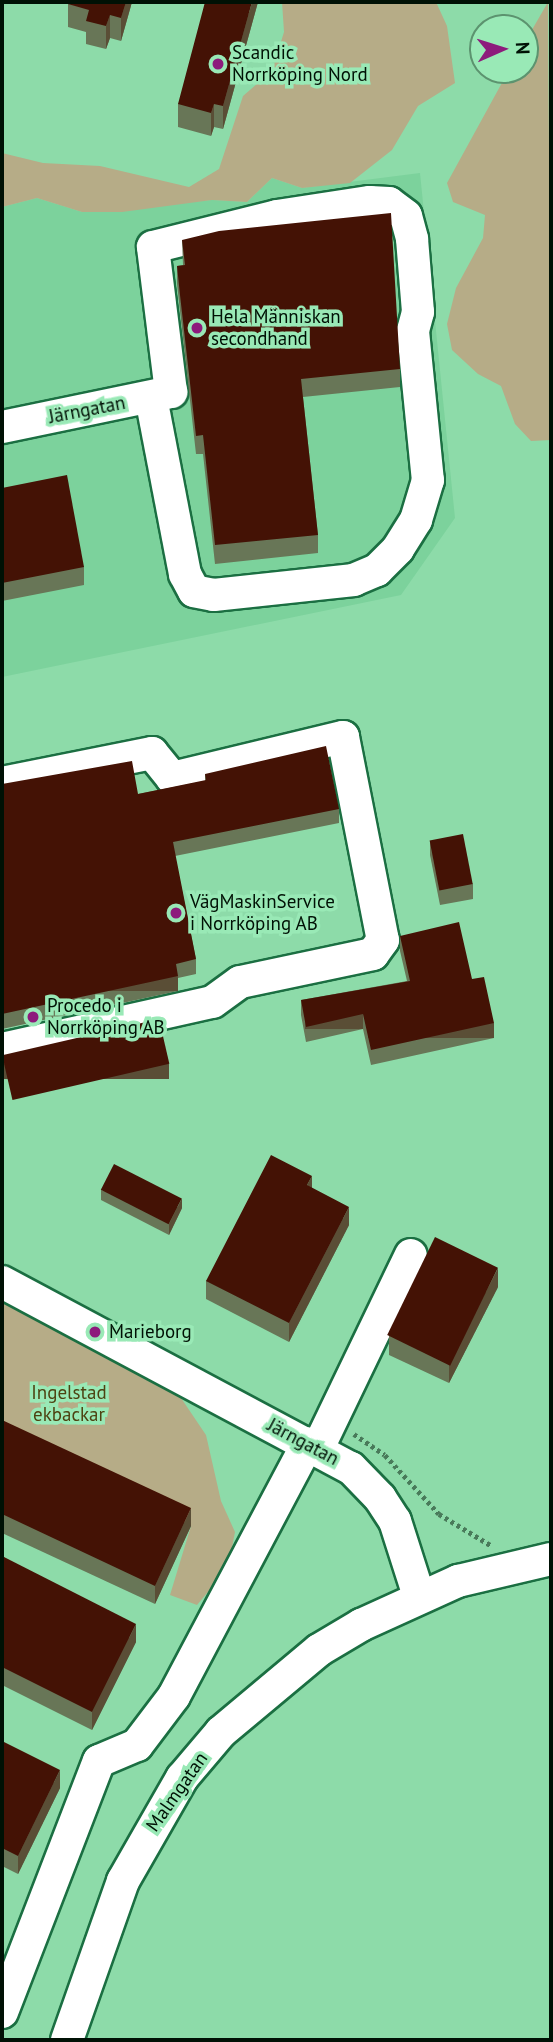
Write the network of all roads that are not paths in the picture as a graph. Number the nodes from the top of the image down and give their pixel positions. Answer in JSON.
{"nodes":[{"id":1,"x":161,"y":395,"type":"junction"},
{"id":2,"x":2,"y":427,"type":"edge"},
{"id":3,"x":2,"y":783,"type":"edge"},
{"id":4,"x":2,"y":1049,"type":"edge"},
{"id":5,"x":411,"y":1255,"type":"dead end"},
{"id":6,"x":2,"y":1282,"type":"edge"},
{"id":7,"x":313,"y":1445,"type":"junction"},
{"id":8,"x":551,"y":1559,"type":"edge"},
{"id":9,"x":419,"y":1596,"type":"junction"},
{"id":10,"x":2,"y":2012,"type":"edge"},
{"id":11,"x":67,"y":2040,"type":"edge"}],
"edges":[{"from":1,"to":1,"type":"street"},
{"from":1,"to":2,"type":"street","name":"Järngatan"},
{"from":3,"to":4,"type":"street"},
{"from":5,"to":7,"type":"street"},
{"from":6,"to":7,"type":"street","name":"Järngatan"},
{"from":7,"to":9,"type":"street","name":"Järngatan"},
{"from":7,"to":10,"type":"street"},
{"from":8,"to":9,"type":"street"},
{"from":9,"to":11,"type":"street","name":"Malmgatan"}]}
